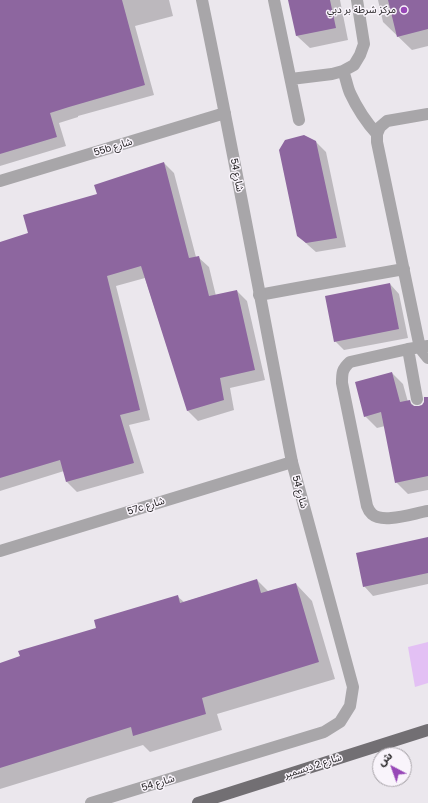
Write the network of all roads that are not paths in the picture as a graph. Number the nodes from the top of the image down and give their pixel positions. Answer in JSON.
{"nodes":[{"id":1,"x":202,"y":0,"type":"edge"},
{"id":2,"x":274,"y":0,"type":"edge"},
{"id":3,"x":357,"y":0,"type":"edge"},
{"id":4,"x":343,"y":71,"type":"junction"},
{"id":5,"x":291,"y":78,"type":"junction"},
{"id":6,"x":226,"y":114,"type":"junction"},
{"id":7,"x":428,"y":114,"type":"edge"},
{"id":8,"x":299,"y":120,"type":"dead end"},
{"id":9,"x":377,"y":134,"type":"junction"},
{"id":10,"x":0,"y":181,"type":"edge"},
{"id":11,"x":404,"y":269,"type":"junction"},
{"id":12,"x":259,"y":295,"type":"junction"},
{"id":13,"x":419,"y":348,"type":"edge"},
{"id":14,"x":428,"y":358,"type":"edge"},
{"id":15,"x":417,"y":399,"type":"dead end"},
{"id":16,"x":292,"y":462,"type":"junction"},
{"id":17,"x":428,"y":511,"type":"edge"},
{"id":18,"x":0,"y":551,"type":"edge"},
{"id":19,"x":428,"y":730,"type":"edge"},
{"id":20,"x":91,"y":803,"type":"edge"},
{"id":21,"x":198,"y":803,"type":"edge"}],
"edges":[{"from":1,"to":6,"type":"street","name":"شارع 54"},
{"from":2,"to":5,"type":"street"},
{"from":3,"to":4,"type":"street"},
{"from":4,"to":5,"type":"street"},
{"from":4,"to":9,"type":"street"},
{"from":5,"to":8,"type":"street"},
{"from":6,"to":10,"type":"street","name":"55b شارع"},
{"from":6,"to":12,"type":"street","name":"شارع 54"},
{"from":7,"to":9,"type":"street"},
{"from":9,"to":11,"type":"street"},
{"from":11,"to":12,"type":"street"},
{"from":11,"to":13,"type":"street"},
{"from":12,"to":16,"type":"street","name":"شارع 54"},
{"from":13,"to":14,"type":"street"},
{"from":13,"to":15,"type":"street"},
{"from":13,"to":17,"type":"street"},
{"from":16,"to":18,"type":"street","name":"57c شارع"},
{"from":16,"to":20,"type":"street","name":"شارع 54"},
{"from":19,"to":21,"type":"main road","name":"شارع 2 ديسمبر"}]}
